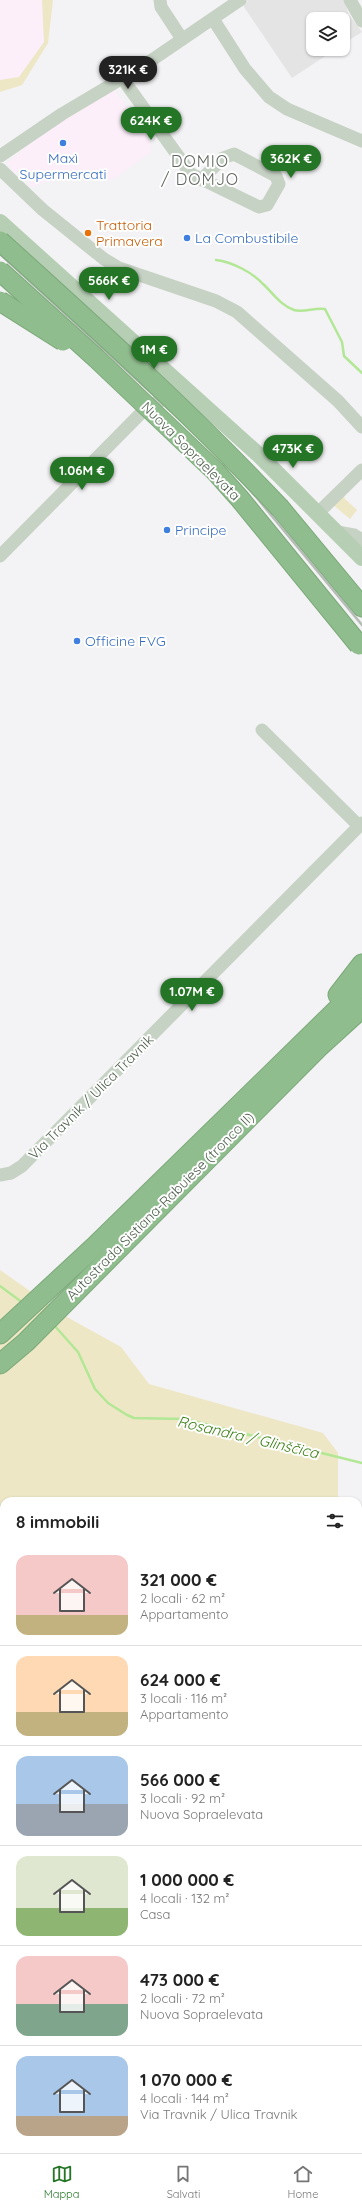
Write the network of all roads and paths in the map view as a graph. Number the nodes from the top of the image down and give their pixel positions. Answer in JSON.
{"nodes":[{"id":1,"x":160,"y":0,"type":"edge"},
{"id":2,"x":240,"y":0,"type":"edge"},
{"id":3,"x":350,"y":0,"type":"edge"},
{"id":4,"x":213,"y":19,"type":"junction"},
{"id":5,"x":362,"y":21,"type":"edge"},
{"id":6,"x":182,"y":39,"type":"junction"},
{"id":7,"x":122,"y":78,"type":"junction"},
{"id":8,"x":362,"y":141,"type":"edge"},
{"id":9,"x":0,"y":156,"type":"edge"},
{"id":10,"x":0,"y":169,"type":"edge"},
{"id":11,"x":201,"y":180,"type":"junction"},
{"id":12,"x":0,"y":222,"type":"edge"},
{"id":13,"x":0,"y":241,"type":"edge"},
{"id":14,"x":0,"y":271,"type":"edge"},
{"id":15,"x":0,"y":301,"type":"edge"},
{"id":16,"x":148,"y":354,"type":"junction"},
{"id":17,"x":175,"y":378,"type":"junction"},
{"id":18,"x":150,"y":391,"type":"junction"},
{"id":19,"x":160,"y":402,"type":"junction"},
{"id":20,"x":202,"y":402,"type":"junction"},
{"id":21,"x":146,"y":408,"type":"junction"},
{"id":22,"x":362,"y":427,"type":"edge"},
{"id":23,"x":362,"y":470,"type":"edge"},
{"id":24,"x":216,"y":472,"type":"junction"},
{"id":25,"x":280,"y":508,"type":"junction"},
{"id":26,"x":318,"y":513,"type":"junction"},
{"id":27,"x":337,"y":532,"type":"junction"},
{"id":28,"x":362,"y":540,"type":"edge"},
{"id":29,"x":0,"y":556,"type":"edge"},
{"id":30,"x":362,"y":558,"type":"edge"},
{"id":31,"x":362,"y":594,"type":"edge"},
{"id":32,"x":362,"y":607,"type":"edge"},
{"id":33,"x":361,"y":648,"type":"edge"},
{"id":34,"x":262,"y":730,"type":"dead end"},
{"id":35,"x":361,"y":824,"type":"edge"},
{"id":36,"x":362,"y":964,"type":"edge"},
{"id":37,"x":362,"y":985,"type":"edge"},
{"id":38,"x":362,"y":1000,"type":"edge"},
{"id":39,"x":362,"y":1008,"type":"edge"},
{"id":40,"x":318,"y":1048,"type":"junction"},
{"id":41,"x":271,"y":1074,"type":"junction"},
{"id":42,"x":3,"y":1175,"type":"edge"},
{"id":43,"x":0,"y":1334,"type":"edge"},
{"id":44,"x":0,"y":1364,"type":"edge"}],
"edges":[{"from":1,"to":6,"type":"street"},
{"from":2,"to":4,"type":"street"},
{"from":3,"to":5,"type":"street"},
{"from":4,"to":6,"type":"street"},
{"from":4,"to":8,"type":"street"},
{"from":6,"to":7,"type":"street"},
{"from":7,"to":9,"type":"street"},
{"from":7,"to":11,"type":"street"},
{"from":10,"to":22,"type":"street"},
{"from":11,"to":11,"type":"street"},
{"from":12,"to":16,"type":"main road"},
{"from":13,"to":25,"type":"highway","name":"Nuova Sopraelevata","bridge":true},
{"from":14,"to":24,"type":"highway","name":"Nuova Sopraelevata","bridge":true},
{"from":15,"to":24,"type":"highway","bridge":true},
{"from":16,"to":17,"type":"main road"},
{"from":16,"to":18,"type":"street"},
{"from":17,"to":18,"type":"street"},
{"from":17,"to":19,"type":"street"},
{"from":17,"to":20,"type":"main road"},
{"from":18,"to":21,"type":"street"},
{"from":19,"to":20,"type":"street"},
{"from":19,"to":21,"type":"street"},
{"from":20,"to":26,"type":"main road"},
{"from":21,"to":29,"type":"street"},
{"from":23,"to":26,"type":"street"},
{"from":24,"to":33,"type":"highway","name":"Nuova Sopraelevata","bridge":true},
{"from":25,"to":31,"type":"highway"},
{"from":25,"to":32,"type":"highway","name":"Nuova Sopraelevata"},
{"from":26,"to":27,"type":"main road"},
{"from":27,"to":28,"type":"street"},
{"from":27,"to":30,"type":"main road"},
{"from":34,"to":35,"type":"street","name":"Via Travnik / Ulica Travnik"},
{"from":35,"to":42,"type":"street","name":"Via Travnik / Ulica Travnik"},
{"from":36,"to":41,"type":"highway"},
{"from":37,"to":41,"type":"highway"},
{"from":38,"to":40,"type":"highway"},
{"from":39,"to":40,"type":"highway"},
{"from":40,"to":44,"type":"highway","name":"Autostrada Sistiana-Rabuiese (tronco II)"},
{"from":41,"to":43,"type":"highway","name":"Autostrada Sistiana-Rabuiese (tronco II)"}]}
